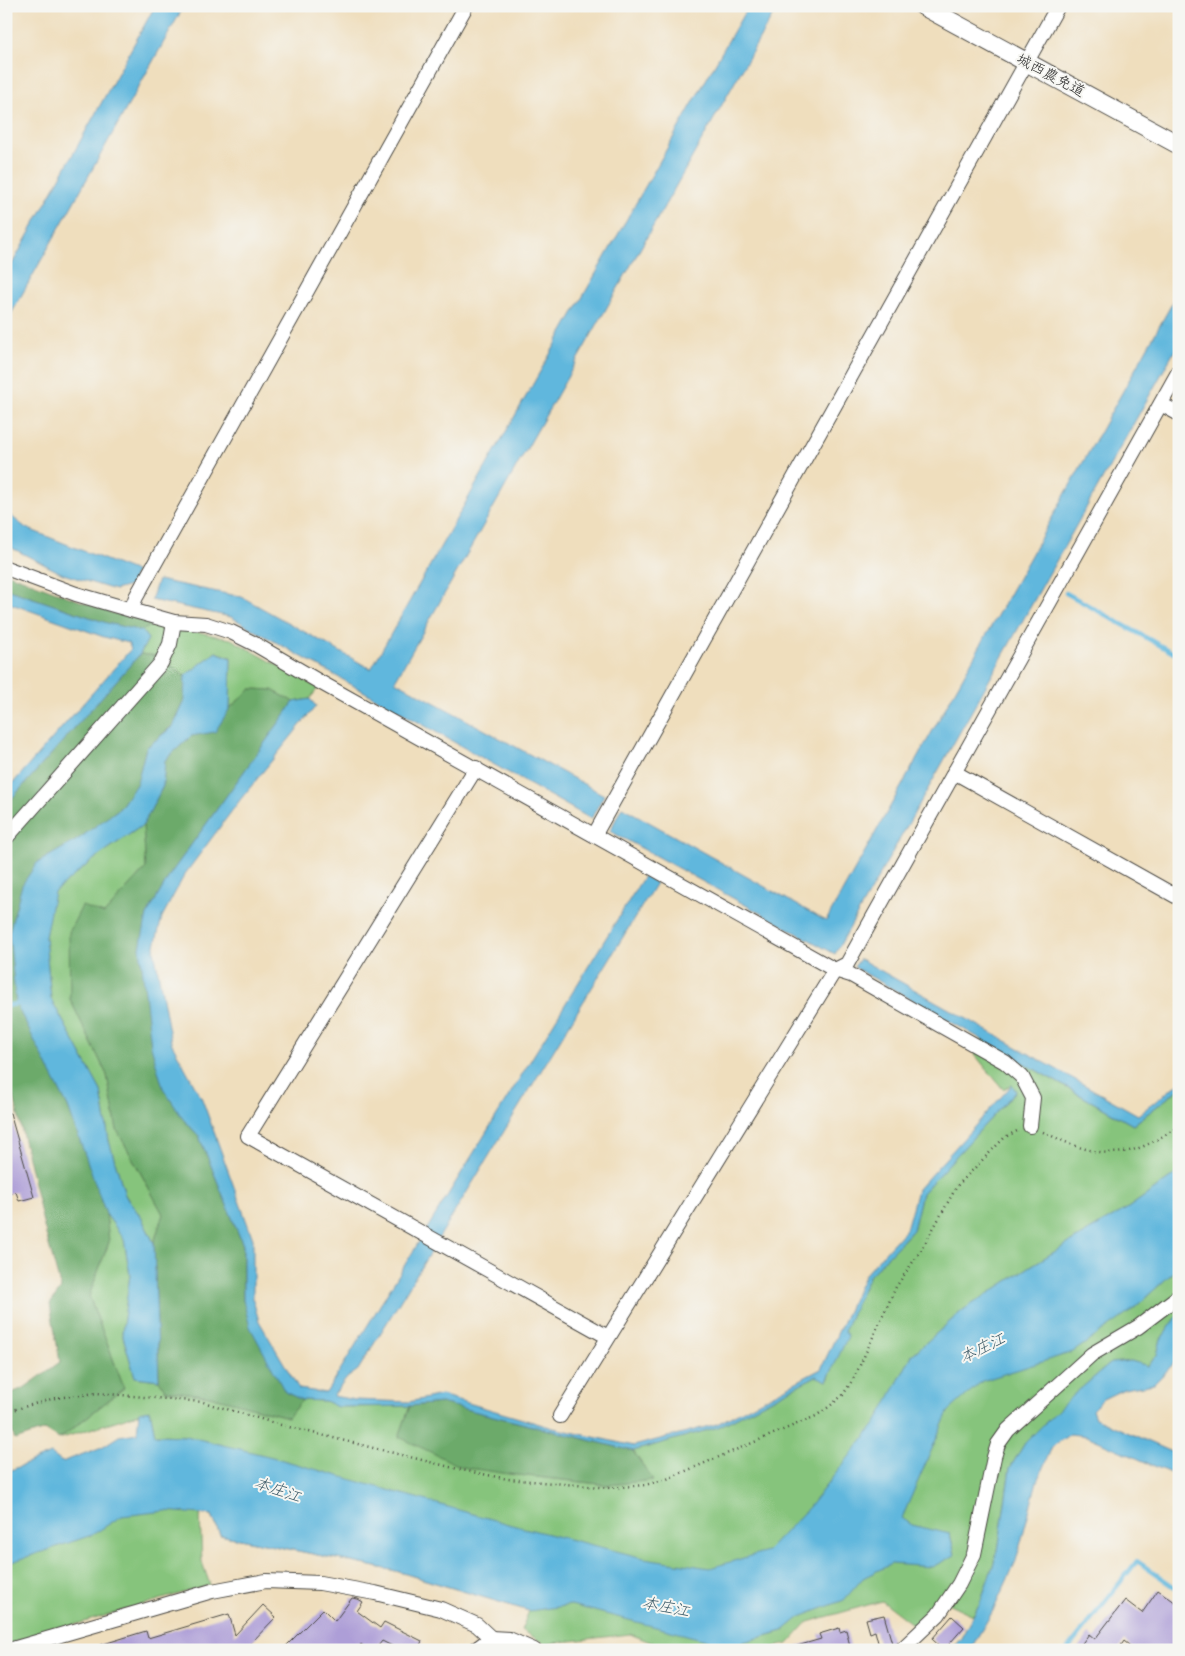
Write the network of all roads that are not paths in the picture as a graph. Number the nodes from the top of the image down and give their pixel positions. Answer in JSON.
{"nodes":[{"id":1,"x":466,"y":6,"type":"edge"},
{"id":2,"x":923,"y":6,"type":"edge"},
{"id":3,"x":1058,"y":6,"type":"edge"},
{"id":4,"x":1026,"y":62,"type":"junction"},
{"id":5,"x":1179,"y":145,"type":"edge"},
{"id":6,"x":1179,"y":371,"type":"edge"},
{"id":7,"x":1161,"y":404,"type":"junction"},
{"id":8,"x":1179,"y":414,"type":"edge"},
{"id":9,"x":6,"y":568,"type":"edge"},
{"id":10,"x":131,"y":610,"type":"junction"},
{"id":11,"x":174,"y":622,"type":"junction"},
{"id":12,"x":476,"y":768,"type":"junction"},
{"id":13,"x":954,"y":772,"type":"junction"},
{"id":14,"x":595,"y":834,"type":"junction"},
{"id":15,"x":6,"y":838,"type":"edge"},
{"id":16,"x":1179,"y":898,"type":"edge"},
{"id":17,"x":835,"y":970,"type":"junction"},
{"id":18,"x":1030,"y":1126,"type":"road end"},
{"id":19,"x":1179,"y":1296,"type":"edge"},
{"id":20,"x":608,"y":1337,"type":"junction"},
{"id":21,"x":560,"y":1416,"type":"dead end"},
{"id":22,"x":492,"y":1638,"type":"junction"},
{"id":23,"x":10,"y":1650,"type":"edge"},
{"id":24,"x":475,"y":1650,"type":"edge"},
{"id":25,"x":534,"y":1650,"type":"edge"},
{"id":26,"x":901,"y":1650,"type":"edge"}],
"edges":[{"from":1,"to":10,"type":"street"},
{"from":2,"to":4,"type":"street","name":"城西農免道"},
{"from":3,"to":4,"type":"street"},
{"from":4,"to":5,"type":"street","name":"城西農免道"},
{"from":4,"to":14,"type":"street"},
{"from":6,"to":7,"type":"street"},
{"from":7,"to":8,"type":"street"},
{"from":7,"to":13,"type":"street"},
{"from":9,"to":10,"type":"street"},
{"from":10,"to":11,"type":"street"},
{"from":11,"to":12,"type":"street"},
{"from":11,"to":15,"type":"street"},
{"from":12,"to":14,"type":"street"},
{"from":12,"to":20,"type":"street"},
{"from":13,"to":16,"type":"street"},
{"from":13,"to":17,"type":"street"},
{"from":14,"to":17,"type":"street"},
{"from":17,"to":18,"type":"street"},
{"from":17,"to":20,"type":"street"},
{"from":19,"to":26,"type":"street"},
{"from":20,"to":21,"type":"street"},
{"from":22,"to":23,"type":"street"},
{"from":22,"to":24,"type":"street"},
{"from":22,"to":25,"type":"street"}]}
